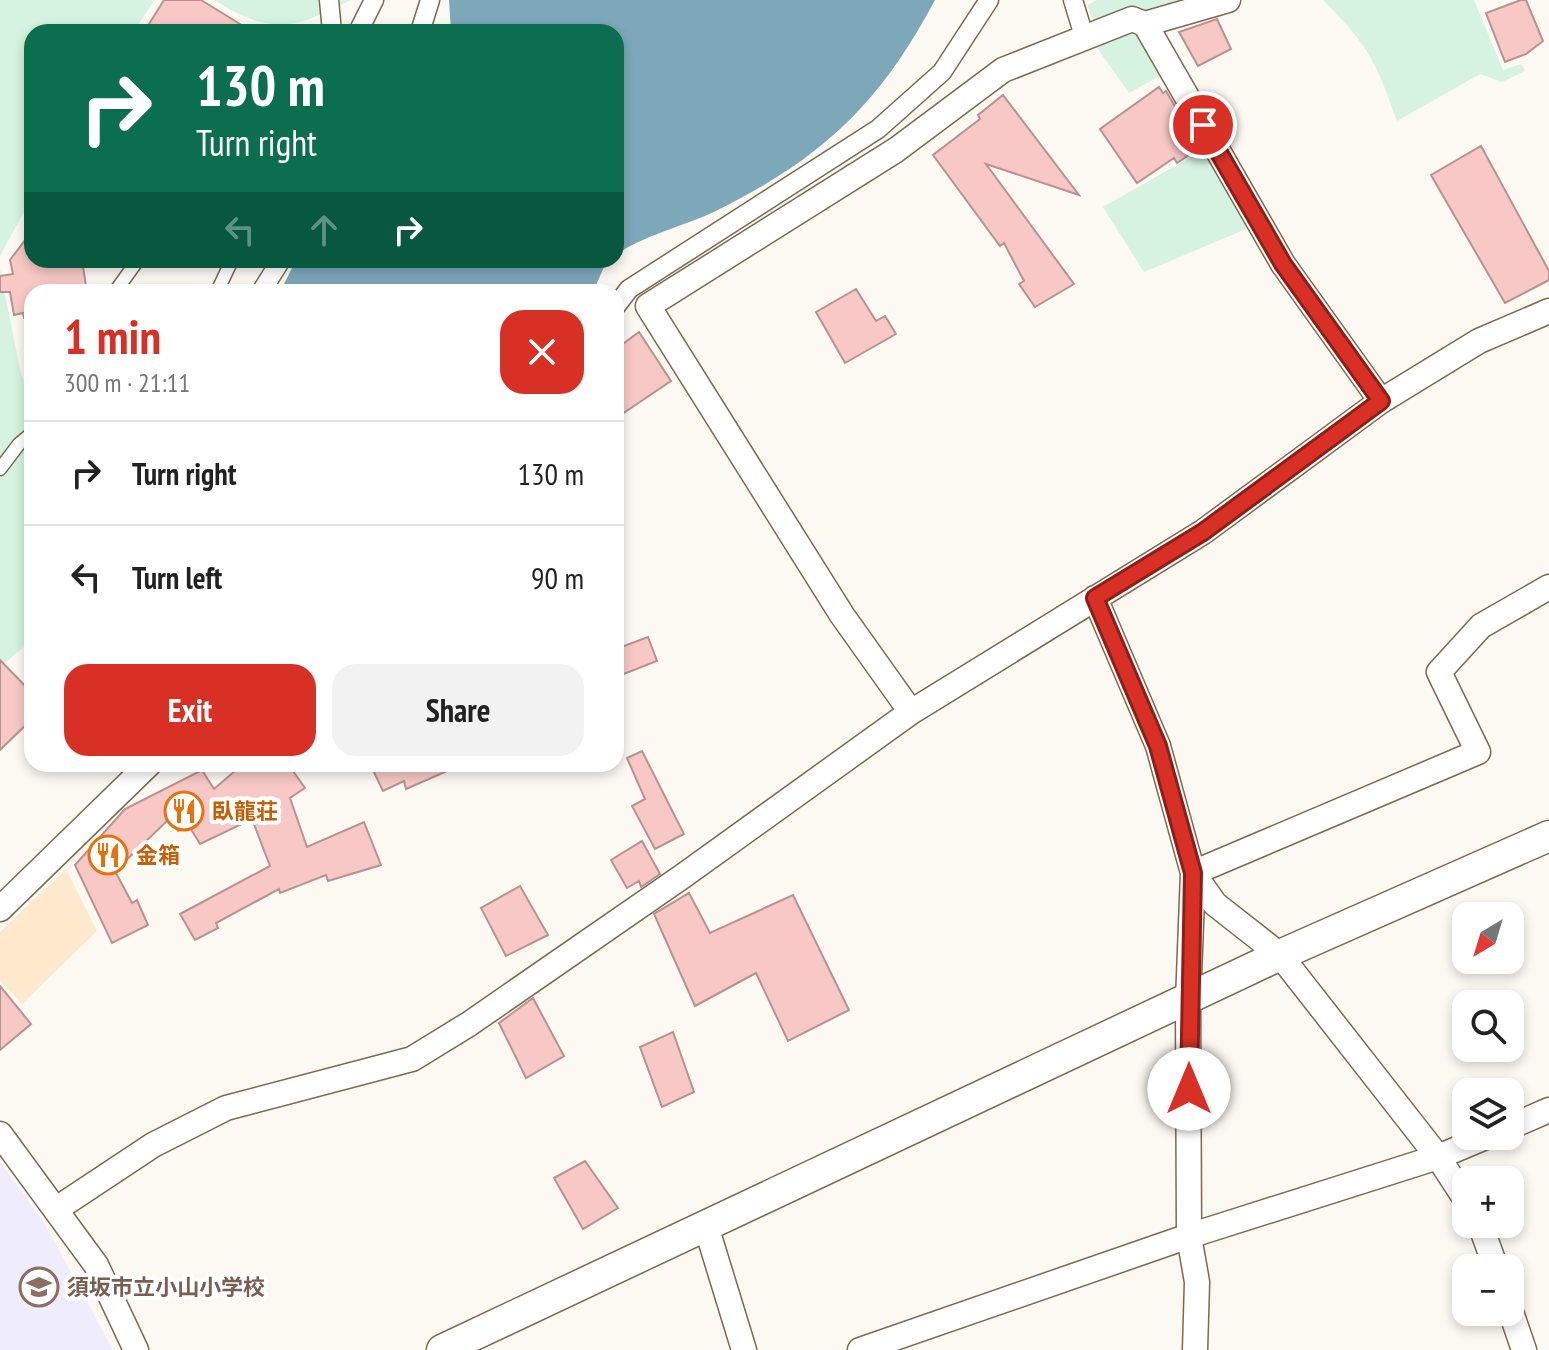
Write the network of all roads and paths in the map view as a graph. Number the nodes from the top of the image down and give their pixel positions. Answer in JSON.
{"nodes":[{"id":1,"x":329,"y":0,"type":"edge"},
{"id":2,"x":374,"y":0,"type":"edge"},
{"id":3,"x":430,"y":0,"type":"edge"},
{"id":4,"x":989,"y":0,"type":"edge"},
{"id":5,"x":1073,"y":0,"type":"edge"},
{"id":6,"x":1228,"y":0,"type":"edge"},
{"id":7,"x":331,"y":24,"type":"edge"},
{"id":8,"x":362,"y":24,"type":"edge"},
{"id":9,"x":422,"y":24,"type":"edge"},
{"id":10,"x":1145,"y":24,"type":"junction"},
{"id":11,"x":1084,"y":36,"type":"junction"},
{"id":12,"x":624,"y":296,"type":"edge"},
{"id":13,"x":1549,"y":311,"type":"edge"},
{"id":14,"x":1381,"y":401,"type":"junction"},
{"id":15,"x":24,"y":440,"type":"edge"},
{"id":16,"x":0,"y":469,"type":"edge"},
{"id":17,"x":1549,"y":587,"type":"edge"},
{"id":18,"x":1095,"y":598,"type":"junction"},
{"id":19,"x":911,"y":712,"type":"junction"},
{"id":20,"x":141,"y":772,"type":"edge"},
{"id":21,"x":1549,"y":836,"type":"edge"},
{"id":22,"x":1193,"y":873,"type":"junction"},
{"id":23,"x":0,"y":909,"type":"edge"},
{"id":24,"x":1280,"y":955,"type":"junction"},
{"id":25,"x":1188,"y":1001,"type":"junction"},
{"id":26,"x":1549,"y":1110,"type":"edge"},
{"id":27,"x":1524,"y":1121,"type":"edge"},
{"id":28,"x":0,"y":1134,"type":"edge"},
{"id":29,"x":1455,"y":1150,"type":"edge"},
{"id":30,"x":1438,"y":1157,"type":"junction"},
{"id":31,"x":1452,"y":1178,"type":"edge"},
{"id":32,"x":58,"y":1208,"type":"junction"},
{"id":33,"x":706,"y":1226,"type":"junction"},
{"id":34,"x":1189,"y":1236,"type":"junction"},
{"id":35,"x":1516,"y":1326,"type":"edge"},
{"id":36,"x":136,"y":1350,"type":"edge"},
{"id":37,"x":442,"y":1350,"type":"edge"},
{"id":38,"x":744,"y":1350,"type":"edge"},
{"id":39,"x":860,"y":1350,"type":"edge"},
{"id":40,"x":1195,"y":1350,"type":"edge"},
{"id":41,"x":1524,"y":1350,"type":"edge"}],
"edges":[{"from":1,"to":7,"type":"street"},
{"from":2,"to":8,"type":"street"},
{"from":3,"to":9,"type":"street"},
{"from":4,"to":12,"type":"street"},
{"from":5,"to":11,"type":"street"},
{"from":6,"to":10,"type":"street"},
{"from":10,"to":11,"type":"street"},
{"from":10,"to":14,"type":"street"},
{"from":11,"to":19,"type":"street"},
{"from":13,"to":14,"type":"street"},
{"from":14,"to":18,"type":"street"},
{"from":15,"to":16,"type":"lane"},
{"from":17,"to":22,"type":"street"},
{"from":18,"to":19,"type":"street"},
{"from":18,"to":22,"type":"street"},
{"from":19,"to":32,"type":"street"},
{"from":20,"to":23,"type":"street"},
{"from":21,"to":24,"type":"street"},
{"from":22,"to":24,"type":"street"},
{"from":22,"to":25,"type":"street"},
{"from":24,"to":25,"type":"street"},
{"from":24,"to":30,"type":"street"},
{"from":25,"to":33,"type":"street"},
{"from":25,"to":34,"type":"street"},
{"from":26,"to":27,"type":"street"},
{"from":28,"to":32,"type":"street"},
{"from":29,"to":30,"type":"street"},
{"from":30,"to":31,"type":"street"},
{"from":30,"to":34,"type":"street"},
{"from":32,"to":36,"type":"street"},
{"from":33,"to":37,"type":"street"},
{"from":33,"to":38,"type":"street"},
{"from":34,"to":39,"type":"street"},
{"from":34,"to":40,"type":"street"},
{"from":35,"to":41,"type":"street"}]}
